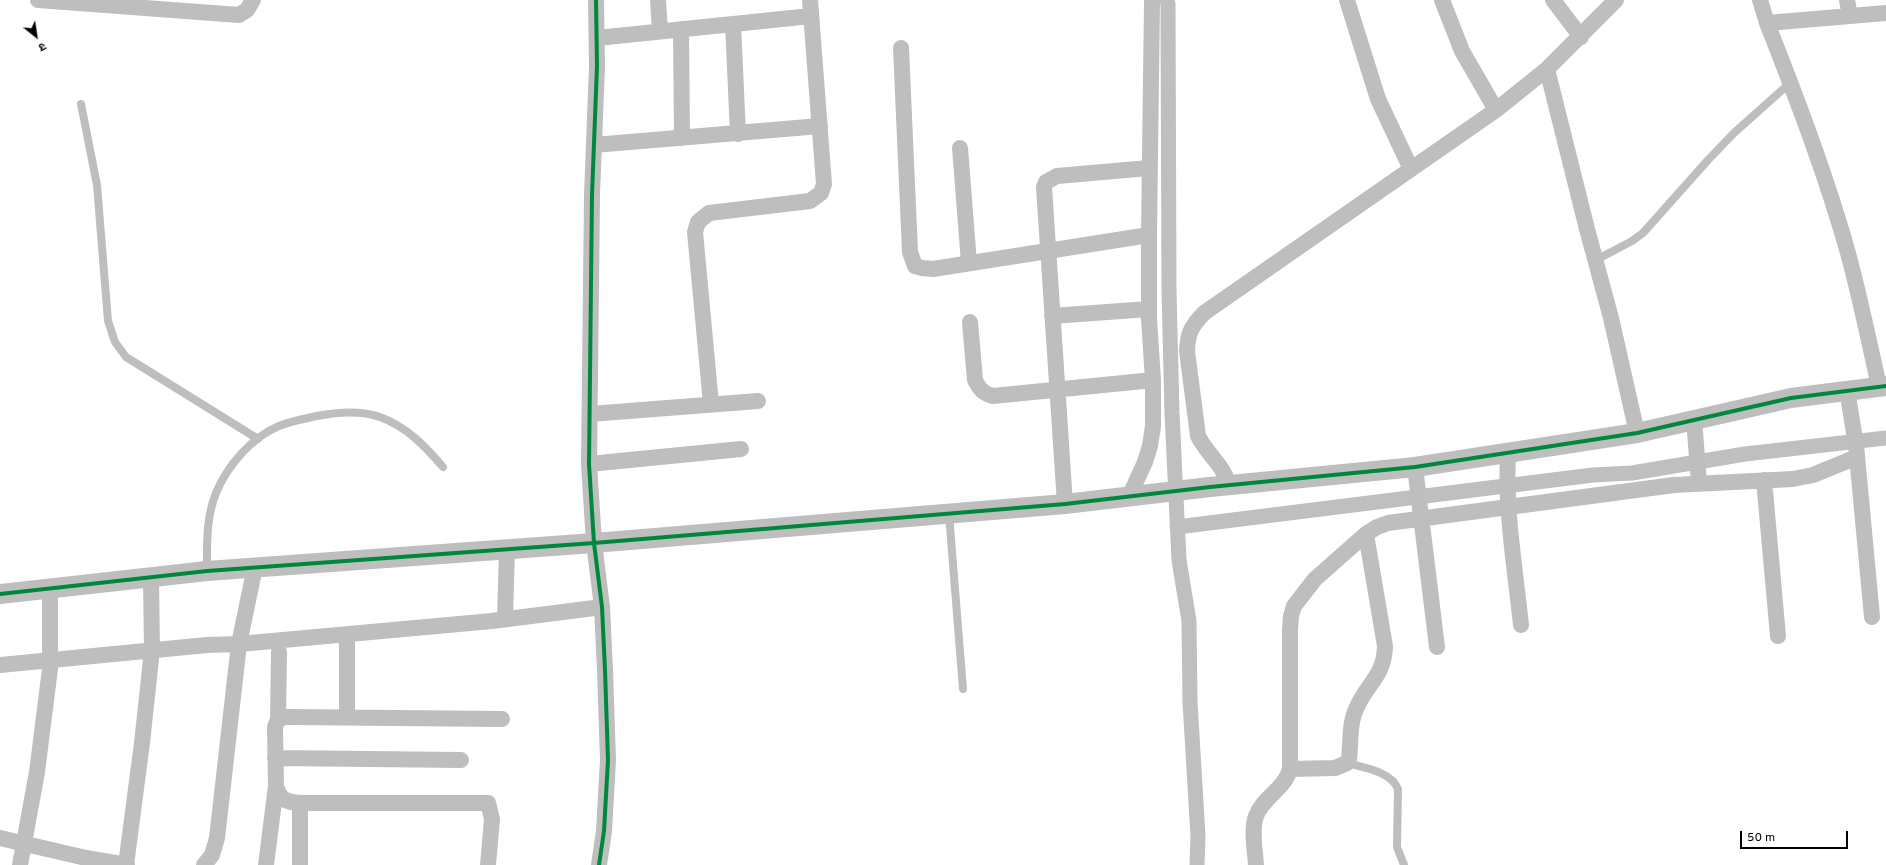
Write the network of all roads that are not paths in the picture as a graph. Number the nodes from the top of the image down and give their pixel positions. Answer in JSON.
{"nodes":[{"id":1,"x":38,"y":0,"type":"edge"},
{"id":2,"x":253,"y":0,"type":"edge"},
{"id":3,"x":596,"y":0,"type":"edge"},
{"id":4,"x":658,"y":0,"type":"edge"},
{"id":5,"x":1152,"y":0,"type":"edge"},
{"id":6,"x":1347,"y":0,"type":"edge"},
{"id":7,"x":1442,"y":0,"type":"edge"},
{"id":8,"x":1553,"y":0,"type":"edge"},
{"id":9,"x":1616,"y":0,"type":"edge"},
{"id":10,"x":1760,"y":0,"type":"edge"},
{"id":11,"x":1847,"y":0,"type":"edge"},
{"id":12,"x":810,"y":8,"type":"edge"},
{"id":13,"x":1886,"y":13,"type":"edge"},
{"id":14,"x":1850,"y":16,"type":"junction"},
{"id":15,"x":1767,"y":23,"type":"junction"},
{"id":16,"x":733,"y":24,"type":"junction"},
{"id":17,"x":681,"y":29,"type":"junction"},
{"id":18,"x":660,"y":31,"type":"junction"},
{"id":19,"x":1581,"y":36,"type":"junction"},
{"id":20,"x":597,"y":38,"type":"junction"},
{"id":21,"x":901,"y":48,"type":"dead end"},
{"id":22,"x":1547,"y":69,"type":"junction"},
{"id":23,"x":1791,"y":82,"type":"junction"},
{"id":24,"x":81,"y":104,"type":"dead end"},
{"id":25,"x":1496,"y":110,"type":"junction"},
{"id":26,"x":820,"y":126,"type":"junction"},
{"id":27,"x":738,"y":134,"type":"junction"},
{"id":28,"x":682,"y":138,"type":"junction"},
{"id":29,"x":594,"y":145,"type":"junction"},
{"id":30,"x":960,"y":148,"type":"dead end"},
{"id":31,"x":1149,"y":168,"type":"junction"},
{"id":32,"x":1411,"y":169,"type":"junction"},
{"id":33,"x":1149,"y":235,"type":"junction"},
{"id":34,"x":1047,"y":251,"type":"junction"},
{"id":35,"x":1596,"y":260,"type":"junction"},
{"id":36,"x":969,"y":263,"type":"junction"},
{"id":37,"x":1149,"y":309,"type":"junction"},
{"id":38,"x":1052,"y":316,"type":"junction"},
{"id":39,"x":970,"y":322,"type":"dead end"},
{"id":40,"x":1152,"y":380,"type":"junction"},
{"id":41,"x":1882,"y":386,"type":"edge"},
{"id":42,"x":1058,"y":389,"type":"junction"},
{"id":43,"x":1847,"y":390,"type":"junction"},
{"id":44,"x":758,"y":401,"type":"dead end"},
{"id":45,"x":711,"y":404,"type":"junction"},
{"id":46,"x":590,"y":414,"type":"junction"},
{"id":47,"x":1694,"y":419,"type":"junction"},
{"id":48,"x":1637,"y":433,"type":"junction"},
{"id":49,"x":258,"y":439,"type":"junction"},
{"id":50,"x":1855,"y":444,"type":"junction"},
{"id":51,"x":740,"y":449,"type":"dead end"},
{"id":52,"x":1507,"y":463,"type":"junction"},
{"id":53,"x":589,"y":464,"type":"junction"},
{"id":54,"x":444,"y":467,"type":"dead end"},
{"id":55,"x":1415,"y":476,"type":"junction"},
{"id":56,"x":1699,"y":476,"type":"junction"},
{"id":57,"x":1764,"y":480,"type":"junction"},
{"id":58,"x":1220,"y":486,"type":"junction"},
{"id":59,"x":1134,"y":497,"type":"junction"},
{"id":60,"x":1065,"y":504,"type":"junction"},
{"id":61,"x":1509,"y":508,"type":"junction"},
{"id":62,"x":1420,"y":510,"type":"junction"},
{"id":63,"x":949,"y":513,"type":"junction"},
{"id":64,"x":1366,"y":534,"type":"junction"},
{"id":65,"x":594,"y":544,"type":"junction"},
{"id":66,"x":507,"y":549,"type":"junction"},
{"id":67,"x":255,"y":567,"type":"junction"},
{"id":68,"x":207,"y":571,"type":"junction"},
{"id":69,"x":151,"y":577,"type":"junction"},
{"id":70,"x":50,"y":588,"type":"junction"},
{"id":71,"x":0,"y":594,"type":"edge"},
{"id":72,"x":602,"y":607,"type":"junction"},
{"id":73,"x":1872,"y":617,"type":"dead end"},
{"id":74,"x":505,"y":619,"type":"junction"},
{"id":75,"x":1521,"y":625,"type":"dead end"},
{"id":76,"x":347,"y":634,"type":"junction"},
{"id":77,"x":1778,"y":636,"type":"dead end"},
{"id":78,"x":239,"y":644,"type":"junction"},
{"id":79,"x":1437,"y":647,"type":"dead end"},
{"id":80,"x":152,"y":650,"type":"junction"},
{"id":81,"x":279,"y":652,"type":"dead end"},
{"id":82,"x":50,"y":660,"type":"junction"},
{"id":83,"x":0,"y":665,"type":"edge"},
{"id":84,"x":963,"y":689,"type":"dead end"},
{"id":85,"x":347,"y":716,"type":"junction"},
{"id":86,"x":502,"y":719,"type":"dead end"},
{"id":87,"x":278,"y":720,"type":"junction"},
{"id":88,"x":275,"y":758,"type":"junction"},
{"id":89,"x":461,"y":760,"type":"dead end"},
{"id":90,"x":1347,"y":763,"type":"junction"},
{"id":91,"x":1290,"y":769,"type":"junction"},
{"id":92,"x":276,"y":786,"type":"junction"},
{"id":93,"x":300,"y":803,"type":"junction"},
{"id":94,"x":0,"y":838,"type":"edge"},
{"id":95,"x":24,"y":844,"type":"junction"},
{"id":96,"x":20,"y":865,"type":"edge"},
{"id":97,"x":126,"y":865,"type":"edge"},
{"id":98,"x":204,"y":865,"type":"edge"},
{"id":99,"x":266,"y":865,"type":"edge"},
{"id":100,"x":300,"y":865,"type":"edge"},
{"id":101,"x":488,"y":865,"type":"edge"},
{"id":102,"x":600,"y":865,"type":"edge"},
{"id":103,"x":1256,"y":865,"type":"edge"},
{"id":104,"x":1404,"y":865,"type":"edge"}],
"edges":[{"from":1,"to":2,"type":"street"},
{"from":3,"to":20,"type":"street"},
{"from":4,"to":18,"type":"street"},
{"from":5,"to":31,"type":"street"},
{"from":6,"to":32,"type":"street"},
{"from":7,"to":25,"type":"street"},
{"from":8,"to":19,"type":"street"},
{"from":9,"to":19,"type":"street"},
{"from":10,"to":15,"type":"street"},
{"from":11,"to":14,"type":"street"},
{"from":12,"to":16,"type":"street"},
{"from":12,"to":26,"type":"street"},
{"from":13,"to":14,"type":"street"},
{"from":14,"to":15,"type":"street"},
{"from":15,"to":23,"type":"street"},
{"from":16,"to":17,"type":"street"},
{"from":16,"to":27,"type":"street"},
{"from":17,"to":18,"type":"street"},
{"from":17,"to":28,"type":"street"},
{"from":18,"to":20,"type":"street"},
{"from":19,"to":22,"type":"street"},
{"from":20,"to":29,"type":"street"},
{"from":21,"to":36,"type":"street"},
{"from":22,"to":25,"type":"street"},
{"from":22,"to":35,"type":"street"},
{"from":23,"to":35,"type":"lane"},
{"from":23,"to":41,"type":"street"},
{"from":24,"to":49,"type":"lane"},
{"from":25,"to":32,"type":"street"},
{"from":26,"to":27,"type":"street"},
{"from":26,"to":45,"type":"street"},
{"from":27,"to":28,"type":"street"},
{"from":28,"to":29,"type":"street"},
{"from":29,"to":46,"type":"street"},
{"from":30,"to":36,"type":"street"},
{"from":31,"to":33,"type":"street"},
{"from":31,"to":34,"type":"street"},
{"from":32,"to":58,"type":"street"},
{"from":33,"to":34,"type":"street"},
{"from":33,"to":37,"type":"street"},
{"from":34,"to":36,"type":"street"},
{"from":34,"to":38,"type":"street"},
{"from":35,"to":48,"type":"street"},
{"from":37,"to":38,"type":"street"},
{"from":37,"to":40,"type":"street"},
{"from":38,"to":42,"type":"street"},
{"from":39,"to":42,"type":"street"},
{"from":40,"to":42,"type":"street"},
{"from":40,"to":59,"type":"street"},
{"from":41,"to":43,"type":"street"},
{"from":42,"to":60,"type":"street"},
{"from":43,"to":47,"type":"street"},
{"from":43,"to":50,"type":"street"},
{"from":44,"to":45,"type":"street"},
{"from":45,"to":46,"type":"street"},
{"from":46,"to":53,"type":"street"},
{"from":47,"to":48,"type":"street"},
{"from":47,"to":56,"type":"street"},
{"from":48,"to":52,"type":"street"},
{"from":49,"to":54,"type":"lane"},
{"from":49,"to":68,"type":"lane"},
{"from":50,"to":57,"type":"street"},
{"from":50,"to":73,"type":"street"},
{"from":51,"to":53,"type":"street"},
{"from":52,"to":55,"type":"street"},
{"from":52,"to":61,"type":"street"},
{"from":53,"to":65,"type":"street"},
{"from":55,"to":58,"type":"street"},
{"from":55,"to":62,"type":"street"},
{"from":56,"to":57,"type":"street"},
{"from":56,"to":61,"type":"street"},
{"from":57,"to":77,"type":"street"},
{"from":58,"to":59,"type":"street"},
{"from":59,"to":60,"type":"street"},
{"from":60,"to":63,"type":"street"},
{"from":61,"to":62,"type":"street"},
{"from":61,"to":75,"type":"street"},
{"from":62,"to":64,"type":"street"},
{"from":62,"to":79,"type":"street"},
{"from":63,"to":65,"type":"street"},
{"from":63,"to":84,"type":"lane"},
{"from":64,"to":90,"type":"street"},
{"from":64,"to":91,"type":"street"},
{"from":65,"to":66,"type":"street"},
{"from":65,"to":72,"type":"street"},
{"from":66,"to":67,"type":"street"},
{"from":66,"to":74,"type":"street"},
{"from":67,"to":68,"type":"street"},
{"from":67,"to":78,"type":"street"},
{"from":68,"to":69,"type":"street"},
{"from":69,"to":70,"type":"street"},
{"from":69,"to":80,"type":"street"},
{"from":70,"to":71,"type":"street"},
{"from":70,"to":82,"type":"street"},
{"from":72,"to":74,"type":"street"},
{"from":72,"to":102,"type":"street"},
{"from":74,"to":76,"type":"street"},
{"from":76,"to":78,"type":"street"},
{"from":76,"to":85,"type":"street"},
{"from":78,"to":80,"type":"street"},
{"from":78,"to":98,"type":"street"},
{"from":80,"to":82,"type":"street"},
{"from":80,"to":97,"type":"street"},
{"from":81,"to":87,"type":"street"},
{"from":82,"to":83,"type":"street"},
{"from":82,"to":95,"type":"street"},
{"from":85,"to":86,"type":"street"},
{"from":85,"to":87,"type":"street"},
{"from":87,"to":88,"type":"street"},
{"from":88,"to":89,"type":"street"},
{"from":88,"to":92,"type":"street"},
{"from":90,"to":91,"type":"street"},
{"from":90,"to":104,"type":"lane"},
{"from":91,"to":103,"type":"street"},
{"from":92,"to":93,"type":"street"},
{"from":92,"to":99,"type":"street"},
{"from":93,"to":100,"type":"street"},
{"from":93,"to":101,"type":"street"},
{"from":94,"to":95,"type":"street"},
{"from":95,"to":96,"type":"street"},
{"from":95,"to":97,"type":"street"}]}
